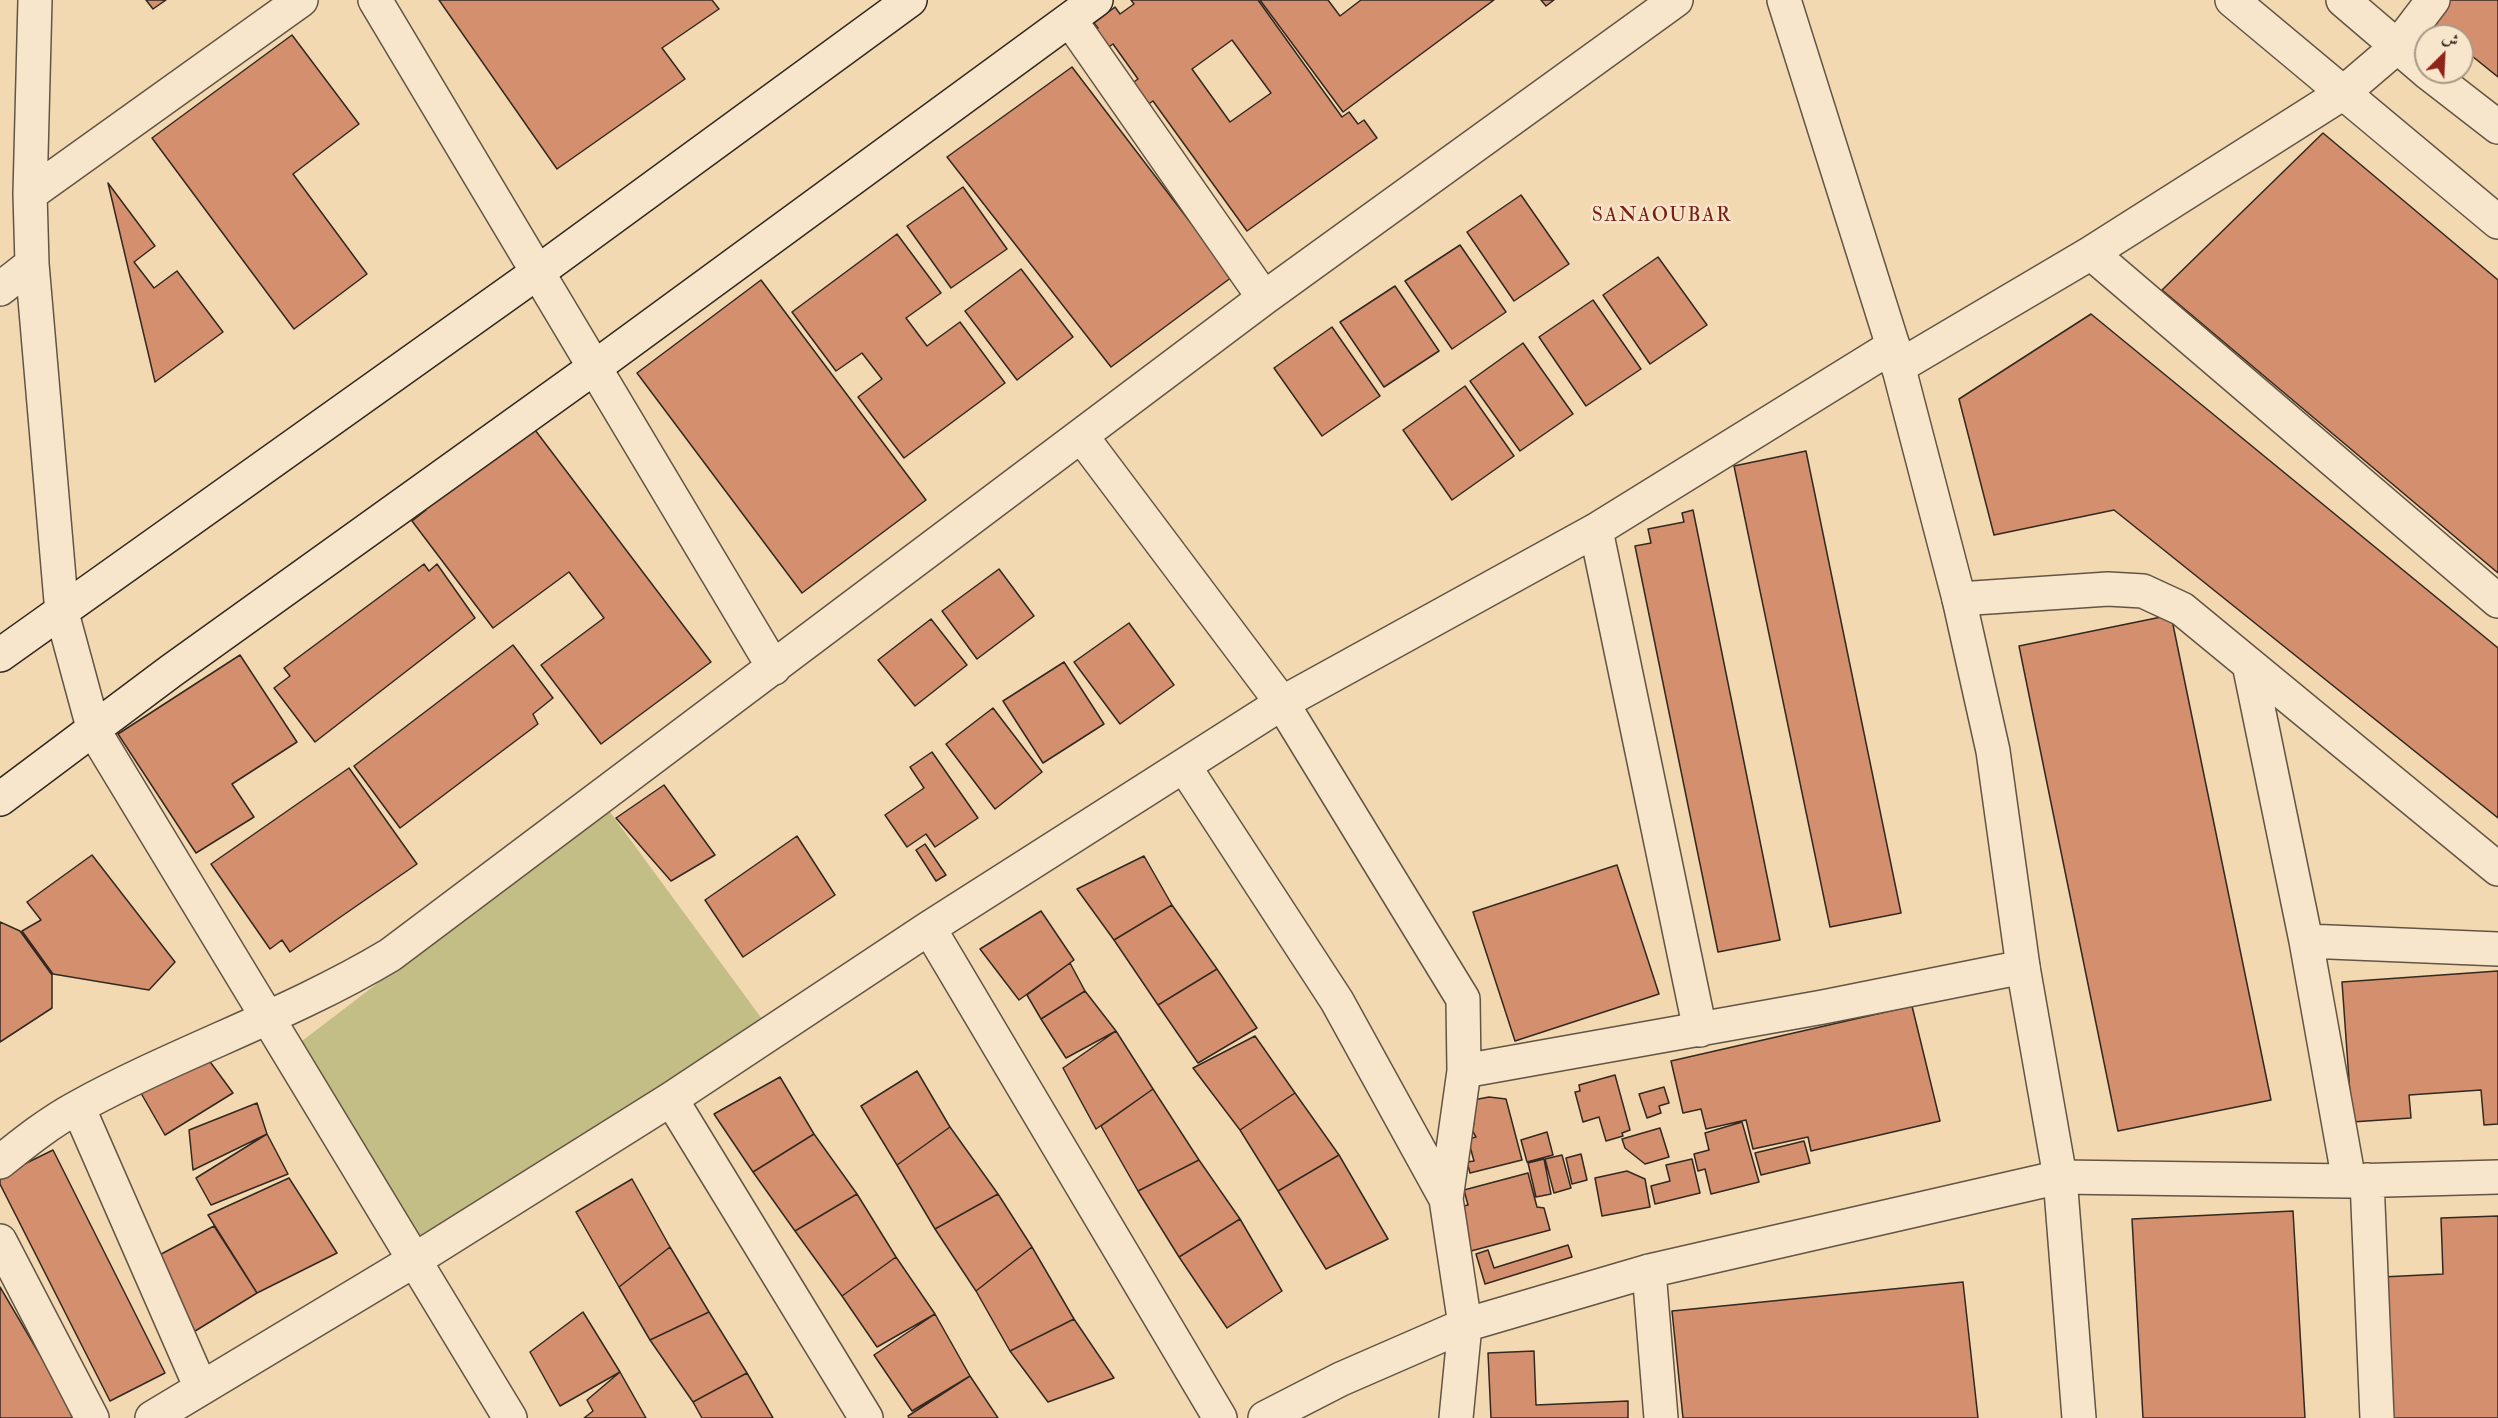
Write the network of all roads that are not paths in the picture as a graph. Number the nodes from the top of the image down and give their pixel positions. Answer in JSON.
{"nodes":[{"id":1,"x":35,"y":0,"type":"edge"},
{"id":2,"x":301,"y":0,"type":"edge"},
{"id":3,"x":375,"y":0,"type":"edge"},
{"id":4,"x":910,"y":0,"type":"edge"},
{"id":5,"x":1096,"y":0,"type":"edge"},
{"id":6,"x":1676,"y":0,"type":"edge"},
{"id":7,"x":1785,"y":0,"type":"edge"},
{"id":8,"x":2232,"y":0,"type":"edge"},
{"id":9,"x":2343,"y":0,"type":"edge"},
{"id":10,"x":2433,"y":0,"type":"edge"},
{"id":11,"x":1070,"y":20,"type":"junction"},
{"id":12,"x":2398,"y":46,"type":"junction"},
{"id":13,"x":2414,"y":60,"type":"edge"},
{"id":14,"x":2443,"y":84,"type":"edge"},
{"id":15,"x":2343,"y":93,"type":"junction"},
{"id":16,"x":2498,"y":127,"type":"edge"},
{"id":17,"x":30,"y":194,"type":"junction"},
{"id":18,"x":2498,"y":222,"type":"edge"},
{"id":19,"x":2091,"y":253,"type":"junction"},
{"id":20,"x":32,"y":264,"type":"junction"},
{"id":21,"x":538,"y":272,"type":"junction"},
{"id":22,"x":0,"y":289,"type":"edge"},
{"id":23,"x":1264,"y":298,"type":"junction"},
{"id":24,"x":1895,"y":357,"type":"junction"},
{"id":25,"x":595,"y":368,"type":"junction"},
{"id":26,"x":1082,"y":437,"type":"junction"},
{"id":27,"x":1596,"y":530,"type":"junction"},
{"id":28,"x":1959,"y":598,"type":"junction"},
{"id":29,"x":2498,"y":600,"type":"edge"},
{"id":30,"x":62,"y":613,"type":"junction"},
{"id":31,"x":0,"y":654,"type":"edge"},
{"id":32,"x":2249,"y":664,"type":"junction"},
{"id":33,"x":774,"y":668,"type":"junction"},
{"id":34,"x":1282,"y":703,"type":"junction"},
{"id":35,"x":94,"y":731,"type":"junction"},
{"id":36,"x":1184,"y":766,"type":"junction"},
{"id":37,"x":0,"y":799,"type":"edge"},
{"id":38,"x":2498,"y":869,"type":"edge"},
{"id":39,"x":929,"y":928,"type":"junction"},
{"id":40,"x":2306,"y":941,"type":"junction"},
{"id":41,"x":2498,"y":948,"type":"edge"},
{"id":42,"x":2023,"y":966,"type":"junction"},
{"id":43,"x":267,"y":1019,"type":"junction"},
{"id":44,"x":1700,"y":1030,"type":"junction"},
{"id":45,"x":1464,"y":1071,"type":"junction"},
{"id":46,"x":671,"y":1099,"type":"junction"},
{"id":47,"x":78,"y":1107,"type":"junction"},
{"id":48,"x":0,"y":1162,"type":"edge"},
{"id":49,"x":2060,"y":1177,"type":"junction"},
{"id":50,"x":2498,"y":1178,"type":"edge"},
{"id":51,"x":2358,"y":1181,"type":"junction"},
{"id":52,"x":1446,"y":1199,"type":"junction"},
{"id":53,"x":0,"y":1241,"type":"edge"},
{"id":54,"x":413,"y":1261,"type":"junction"},
{"id":55,"x":1648,"y":1271,"type":"junction"},
{"id":56,"x":1465,"y":1325,"type":"junction"},
{"id":57,"x":201,"y":1388,"type":"junction"},
{"id":58,"x":92,"y":1418,"type":"edge"},
{"id":59,"x":152,"y":1418,"type":"edge"},
{"id":60,"x":510,"y":1418,"type":"edge"},
{"id":61,"x":866,"y":1418,"type":"edge"},
{"id":62,"x":1220,"y":1418,"type":"edge"},
{"id":63,"x":1265,"y":1418,"type":"edge"},
{"id":64,"x":1456,"y":1418,"type":"edge"},
{"id":65,"x":1661,"y":1418,"type":"edge"},
{"id":66,"x":2079,"y":1418,"type":"edge"},
{"id":67,"x":2378,"y":1418,"type":"edge"}],
"edges":[{"from":1,"to":17,"type":"street"},
{"from":2,"to":17,"type":"street"},
{"from":3,"to":21,"type":"street"},
{"from":4,"to":21,"type":"street"},
{"from":5,"to":11,"type":"street"},
{"from":6,"to":23,"type":"street"},
{"from":7,"to":24,"type":"street"},
{"from":8,"to":15,"type":"street"},
{"from":9,"to":12,"type":"street"},
{"from":10,"to":12,"type":"street"},
{"from":11,"to":23,"type":"street"},
{"from":11,"to":25,"type":"street"},
{"from":12,"to":13,"type":"street"},
{"from":12,"to":15,"type":"street"},
{"from":14,"to":16,"type":"street"},
{"from":15,"to":18,"type":"street"},
{"from":15,"to":19,"type":"street"},
{"from":17,"to":20,"type":"street"},
{"from":19,"to":24,"type":"street"},
{"from":19,"to":29,"type":"street"},
{"from":20,"to":22,"type":"street"},
{"from":20,"to":30,"type":"street"},
{"from":21,"to":25,"type":"street"},
{"from":21,"to":30,"type":"street"},
{"from":23,"to":26,"type":"street"},
{"from":24,"to":27,"type":"street"},
{"from":24,"to":28,"type":"street"},
{"from":25,"to":33,"type":"street"},
{"from":25,"to":35,"type":"street"},
{"from":26,"to":33,"type":"street"},
{"from":26,"to":34,"type":"street"},
{"from":27,"to":34,"type":"street"},
{"from":27,"to":44,"type":"street"},
{"from":28,"to":32,"type":"street"},
{"from":28,"to":42,"type":"street"},
{"from":30,"to":31,"type":"street"},
{"from":30,"to":35,"type":"street"},
{"from":32,"to":38,"type":"street"},
{"from":32,"to":40,"type":"street"},
{"from":33,"to":43,"type":"street"},
{"from":34,"to":36,"type":"street"},
{"from":34,"to":45,"type":"street"},
{"from":35,"to":37,"type":"street"},
{"from":35,"to":43,"type":"street"},
{"from":36,"to":39,"type":"street"},
{"from":36,"to":52,"type":"street"},
{"from":39,"to":46,"type":"street"},
{"from":39,"to":62,"type":"street"},
{"from":40,"to":41,"type":"street"},
{"from":40,"to":51,"type":"street"},
{"from":42,"to":44,"type":"street"},
{"from":42,"to":49,"type":"street"},
{"from":43,"to":47,"type":"street"},
{"from":43,"to":54,"type":"street"},
{"from":44,"to":45,"type":"street"},
{"from":45,"to":52,"type":"street"},
{"from":46,"to":54,"type":"street"},
{"from":46,"to":61,"type":"street"},
{"from":47,"to":48,"type":"street"},
{"from":47,"to":57,"type":"street"},
{"from":49,"to":51,"type":"street"},
{"from":49,"to":55,"type":"street"},
{"from":49,"to":66,"type":"street"},
{"from":50,"to":51,"type":"street"},
{"from":51,"to":67,"type":"street"},
{"from":52,"to":56,"type":"street"},
{"from":53,"to":58,"type":"street"},
{"from":54,"to":57,"type":"street"},
{"from":54,"to":60,"type":"street"},
{"from":55,"to":56,"type":"street"},
{"from":55,"to":65,"type":"street"},
{"from":56,"to":63,"type":"street"},
{"from":56,"to":64,"type":"street"},
{"from":57,"to":59,"type":"street"}]}
